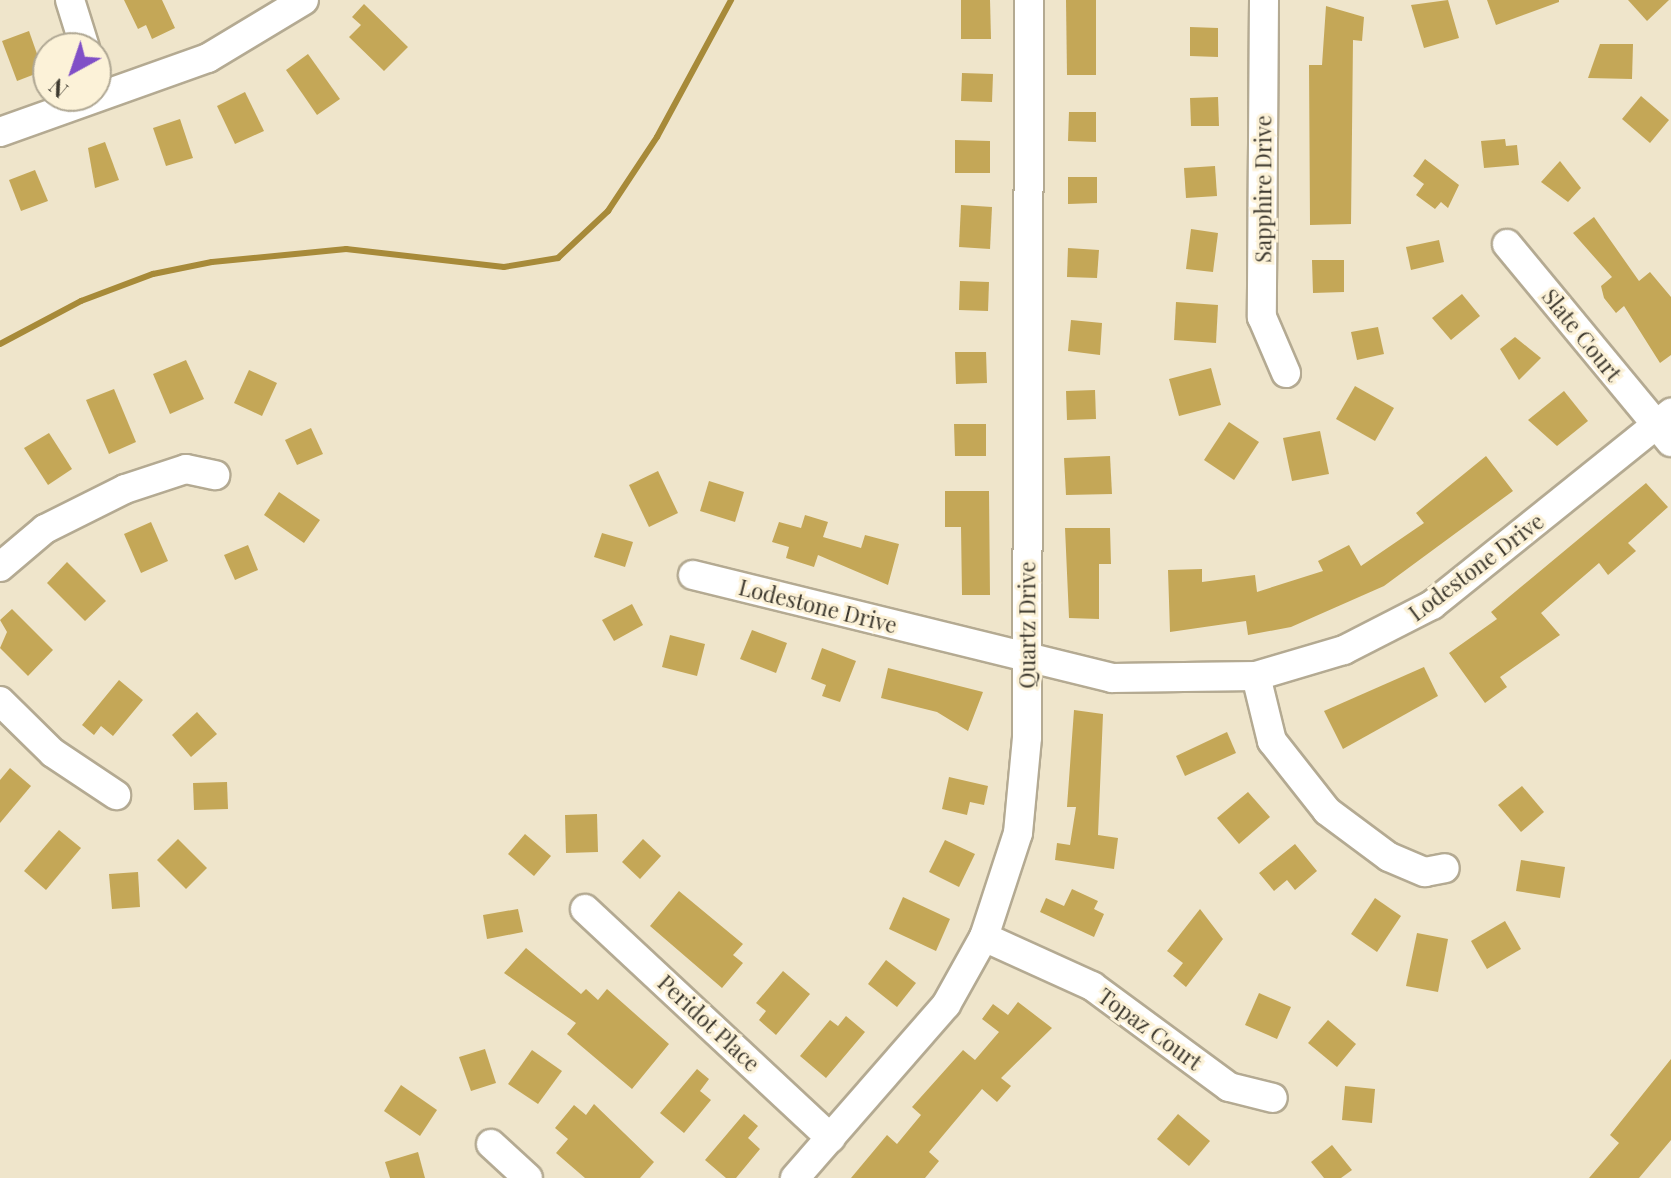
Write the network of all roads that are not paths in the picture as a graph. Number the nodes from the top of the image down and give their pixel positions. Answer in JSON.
{"nodes":[{"id":1,"x":70,"y":0,"type":"edge"},
{"id":2,"x":304,"y":0,"type":"edge"},
{"id":3,"x":1029,"y":0,"type":"edge"},
{"id":4,"x":1264,"y":0,"type":"edge"},
{"id":5,"x":80,"y":32,"type":"edge"},
{"id":6,"x":112,"y":85,"type":"edge"},
{"id":7,"x":46,"y":112,"type":"edge"},
{"id":8,"x":0,"y":132,"type":"edge"},
{"id":9,"x":1507,"y":244,"type":"dead end"},
{"id":10,"x":1286,"y":373,"type":"dead end"},
{"id":11,"x":1666,"y":427,"type":"edge"},
{"id":12,"x":215,"y":475,"type":"dead end"},
{"id":13,"x":0,"y":567,"type":"edge"},
{"id":14,"x":693,"y":575,"type":"dead end"},
{"id":15,"x":1027,"y":657,"type":"junction"},
{"id":16,"x":1256,"y":676,"type":"junction"},
{"id":17,"x":0,"y":701,"type":"edge"},
{"id":18,"x":116,"y":795,"type":"dead end"},
{"id":19,"x":1445,"y":868,"type":"dead end"},
{"id":20,"x":585,"y":909,"type":"dead end"},
{"id":21,"x":984,"y":937,"type":"junction"},
{"id":22,"x":1273,"y":1098,"type":"dead end"},
{"id":23,"x":831,"y":1138,"type":"junction"},
{"id":24,"x":491,"y":1144,"type":"dead end"},
{"id":25,"x":528,"y":1178,"type":"edge"},
{"id":26,"x":795,"y":1178,"type":"edge"}],
"edges":[{"from":1,"to":5,"type":"street"},
{"from":2,"to":6,"type":"street"},
{"from":3,"to":15,"type":"street","name":"Quartz Drive"},
{"from":4,"to":10,"type":"street","name":"Sapphire Drive"},
{"from":7,"to":8,"type":"street"},
{"from":9,"to":11,"type":"street","name":"Slate Court"},
{"from":11,"to":16,"type":"street","name":"Lodestone Drive"},
{"from":12,"to":13,"type":"street"},
{"from":14,"to":15,"type":"street","name":"Lodestone Drive"},
{"from":15,"to":16,"type":"street","name":"Lodestone Drive"},
{"from":15,"to":21,"type":"street","name":"Quartz Drive"},
{"from":16,"to":19,"type":"street"},
{"from":17,"to":18,"type":"street"},
{"from":20,"to":23,"type":"street","name":"Peridot Place"},
{"from":21,"to":22,"type":"street","name":"Topaz Court"},
{"from":21,"to":23,"type":"street","name":"Quartz Drive"},
{"from":23,"to":26,"type":"street","name":"Quartz Drive"},
{"from":24,"to":25,"type":"street"}]}
